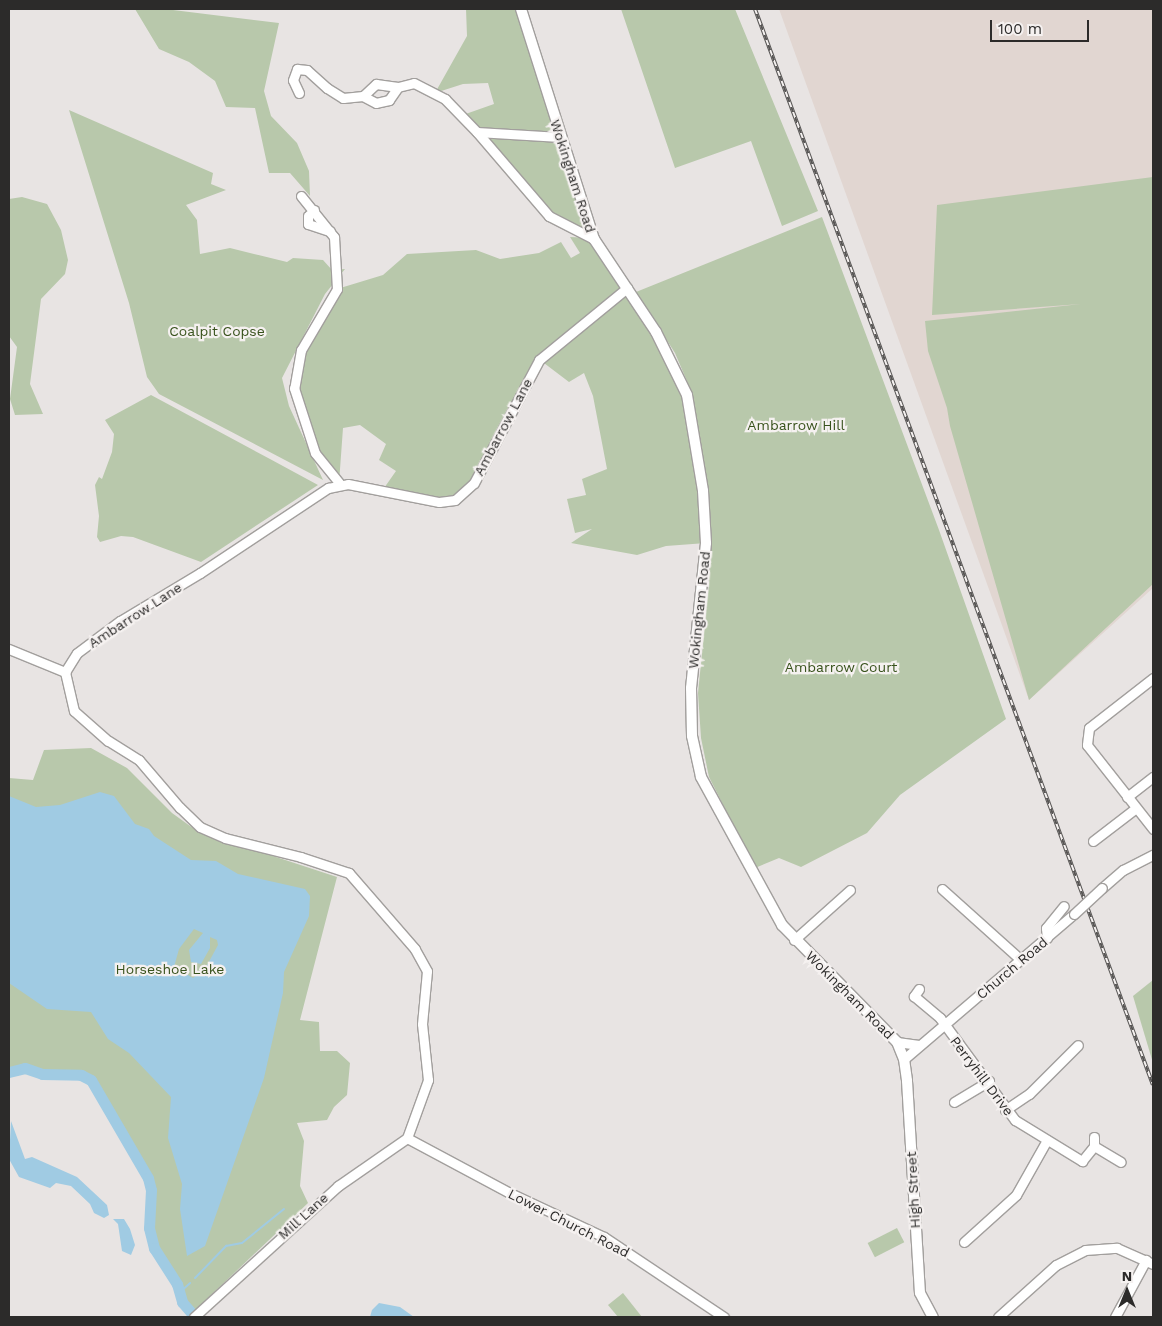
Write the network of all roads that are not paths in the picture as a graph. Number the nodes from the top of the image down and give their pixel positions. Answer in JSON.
{"nodes":[{"id":1,"x":520,"y":9,"type":"edge"},
{"id":2,"x":398,"y":87,"type":"junction"},
{"id":3,"x":299,"y":93,"type":"dead end"},
{"id":4,"x":363,"y":96,"type":"junction"},
{"id":5,"x":478,"y":132,"type":"junction"},
{"id":6,"x":560,"y":137,"type":"junction"},
{"id":7,"x":301,"y":196,"type":"dead end"},
{"id":8,"x":314,"y":210,"type":"junction"},
{"id":9,"x":330,"y":231,"type":"junction"},
{"id":10,"x":594,"y":238,"type":"junction"},
{"id":11,"x":626,"y":288,"type":"junction"},
{"id":12,"x":339,"y":483,"type":"junction"},
{"id":13,"x":9,"y":649,"type":"edge"},
{"id":14,"x":65,"y":672,"type":"junction"},
{"id":15,"x":1153,"y":678,"type":"edge"},
{"id":16,"x":1153,"y":777,"type":"edge"},
{"id":17,"x":1128,"y":797,"type":"junction"},
{"id":18,"x":1136,"y":808,"type":"junction"},
{"id":19,"x":1153,"y":829,"type":"edge"},
{"id":20,"x":1093,"y":841,"type":"dead end"},
{"id":21,"x":1153,"y":855,"type":"edge"},
{"id":22,"x":942,"y":889,"type":"dead end"},
{"id":23,"x":850,"y":890,"type":"dead end"},
{"id":24,"x":1064,"y":906,"type":"dead end"},
{"id":25,"x":1047,"y":938,"type":"junction"},
{"id":26,"x":794,"y":940,"type":"junction"},
{"id":27,"x":1022,"y":960,"type":"junction"},
{"id":28,"x":920,"y":989,"type":"dead end"},
{"id":29,"x":943,"y":1026,"type":"junction"},
{"id":30,"x":897,"y":1042,"type":"junction"},
{"id":31,"x":919,"y":1045,"type":"junction"},
{"id":32,"x":1078,"y":1045,"type":"dead end"},
{"id":33,"x":904,"y":1059,"type":"junction"},
{"id":34,"x":988,"y":1082,"type":"junction"},
{"id":35,"x":954,"y":1102,"type":"dead end"},
{"id":36,"x":1005,"y":1110,"type":"junction"},
{"id":37,"x":407,"y":1138,"type":"junction"},
{"id":38,"x":1047,"y":1140,"type":"junction"},
{"id":39,"x":1121,"y":1162,"type":"dead end"},
{"id":40,"x":964,"y":1242,"type":"dead end"},
{"id":41,"x":1150,"y":1262,"type":"edge"},
{"id":42,"x":194,"y":1317,"type":"edge"},
{"id":43,"x":724,"y":1317,"type":"edge"},
{"id":44,"x":933,"y":1317,"type":"edge"},
{"id":45,"x":998,"y":1317,"type":"edge"},
{"id":46,"x":1115,"y":1317,"type":"edge"}],
"edges":[{"from":1,"to":6,"type":"main road","name":"Wokingham Road"},
{"from":2,"to":4,"type":"street"},
{"from":2,"to":4,"type":"street"},
{"from":2,"to":5,"type":"street"},
{"from":3,"to":4,"type":"street"},
{"from":5,"to":6,"type":"street"},
{"from":5,"to":10,"type":"street"},
{"from":6,"to":10,"type":"main road","name":"Wokingham Road"},
{"from":7,"to":8,"type":"street"},
{"from":8,"to":9,"type":"street"},
{"from":8,"to":9,"type":"street"},
{"from":9,"to":12,"type":"street"},
{"from":10,"to":11,"type":"main road","name":"Wokingham Road"},
{"from":11,"to":12,"type":"street","name":"Ambarrow Lane"},
{"from":11,"to":26,"type":"main road","name":"Wokingham Road"},
{"from":12,"to":14,"type":"street","name":"Ambarrow Lane"},
{"from":13,"to":14,"type":"street"},
{"from":14,"to":37,"type":"street"},
{"from":15,"to":17,"type":"street"},
{"from":16,"to":17,"type":"street"},
{"from":17,"to":18,"type":"street"},
{"from":18,"to":19,"type":"street"},
{"from":18,"to":20,"type":"street"},
{"from":21,"to":25,"type":"street","name":"Church Road","bridge":true},
{"from":22,"to":27,"type":"street"},
{"from":23,"to":26,"type":"street"},
{"from":24,"to":25,"type":"street"},
{"from":25,"to":27,"type":"street","name":"Church Road"},
{"from":26,"to":30,"type":"main road","name":"Wokingham Road"},
{"from":27,"to":29,"type":"street","name":"Church Road"},
{"from":28,"to":29,"type":"street","name":"Perryhill Drive"},
{"from":29,"to":31,"type":"street","name":"Church Road"},
{"from":29,"to":34,"type":"street","name":"Perryhill Drive"},
{"from":30,"to":31,"type":"street"},
{"from":30,"to":33,"type":"main road","name":"Wokingham Road"},
{"from":31,"to":33,"type":"street","name":"Church Road"},
{"from":32,"to":36,"type":"street"},
{"from":33,"to":44,"type":"main road","name":"High Street"},
{"from":34,"to":35,"type":"street"},
{"from":34,"to":36,"type":"street","name":"Perryhill Drive"},
{"from":36,"to":38,"type":"street","name":"Perryhill Drive"},
{"from":37,"to":42,"type":"street","name":"Mill Lane"},
{"from":37,"to":43,"type":"street","name":"Lower Church Road"},
{"from":38,"to":39,"type":"street","name":"Perryhill Drive"},
{"from":38,"to":40,"type":"street"},
{"from":41,"to":45,"type":"street"},
{"from":41,"to":46,"type":"street"}]}
